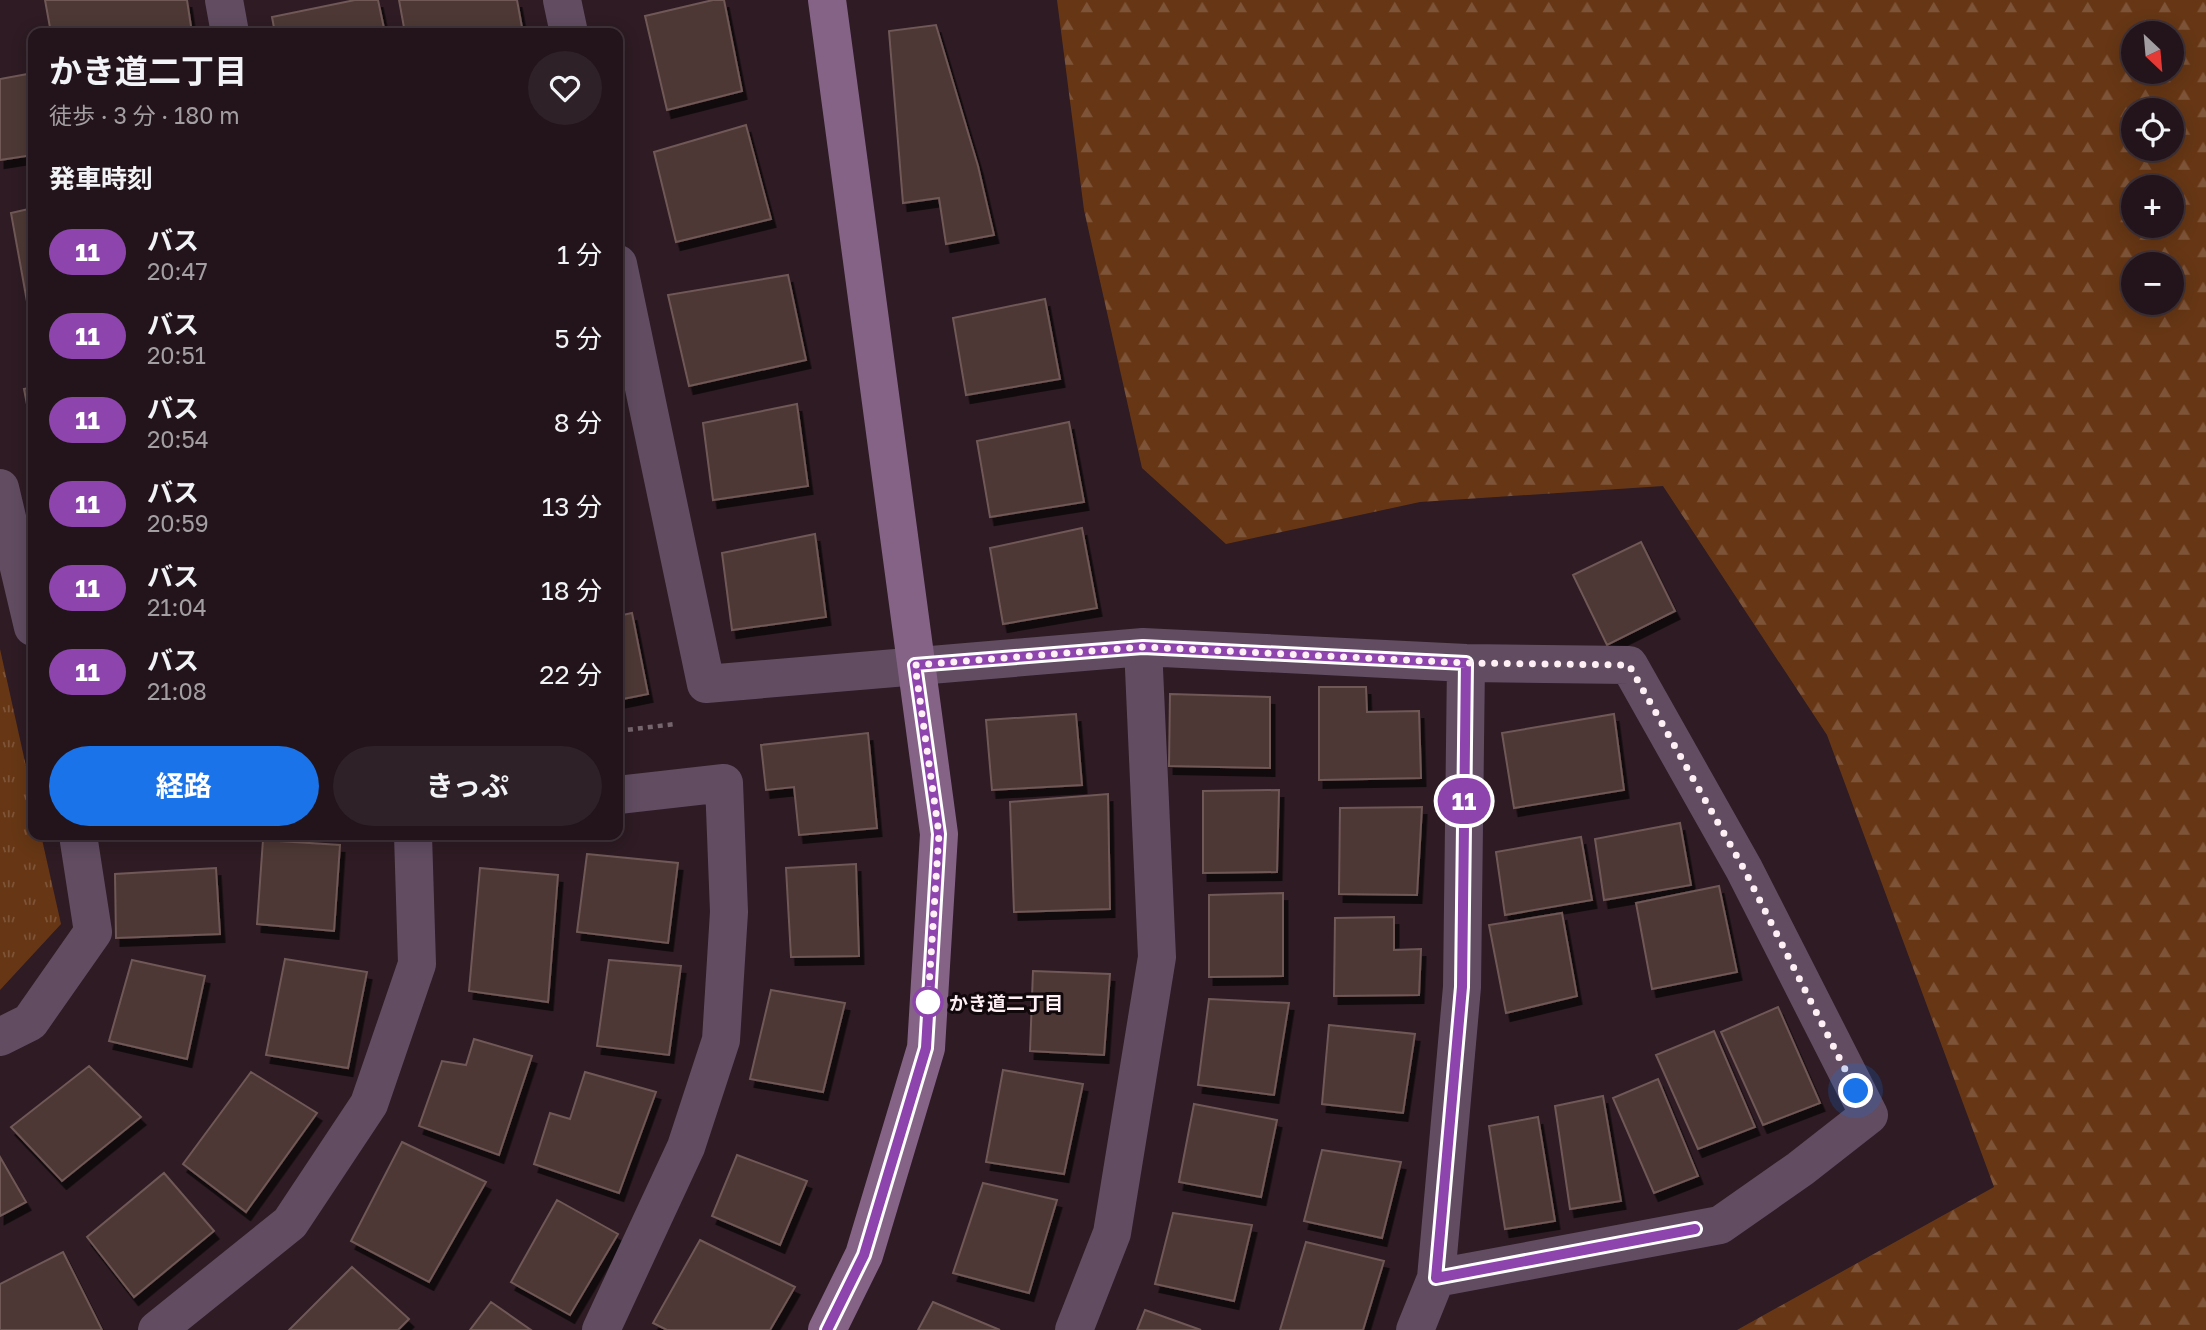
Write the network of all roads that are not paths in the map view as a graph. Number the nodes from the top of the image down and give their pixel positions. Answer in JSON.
{"nodes":[{"id":1,"x":224,"y":0,"type":"edge"},
{"id":2,"x":562,"y":0,"type":"edge"},
{"id":3,"x":827,"y":0,"type":"edge"},
{"id":4,"x":229,"y":28,"type":"edge"},
{"id":5,"x":568,"y":28,"type":"edge"},
{"id":6,"x":623,"y":288,"type":"edge"},
{"id":7,"x":0,"y":488,"type":"edge"},
{"id":8,"x":28,"y":606,"type":"edge"},
{"id":9,"x":1143,"y":647,"type":"junction"},
{"id":10,"x":1466,"y":663,"type":"junction"},
{"id":11,"x":915,"y":665,"type":"junction"},
{"id":12,"x":623,"y":794,"type":"edge"},
{"id":13,"x":79,"y":840,"type":"edge"},
{"id":14,"x":413,"y":840,"type":"edge"},
{"id":15,"x":0,"y":1037,"type":"edge"},
{"id":16,"x":1436,"y":1278,"type":"junction"},
{"id":17,"x":157,"y":1330,"type":"edge"},
{"id":18,"x":601,"y":1330,"type":"edge"},
{"id":19,"x":827,"y":1330,"type":"edge"},
{"id":20,"x":1074,"y":1330,"type":"edge"},
{"id":21,"x":1415,"y":1330,"type":"edge"}],
"edges":[{"from":1,"to":4,"type":"street"},
{"from":2,"to":5,"type":"street"},
{"from":3,"to":11,"type":"street"},
{"from":6,"to":11,"type":"street"},
{"from":7,"to":8,"type":"street"},
{"from":9,"to":10,"type":"street"},
{"from":9,"to":11,"type":"street"},
{"from":9,"to":20,"type":"street"},
{"from":10,"to":16,"type":"street"},
{"from":10,"to":16,"type":"street"},
{"from":11,"to":19,"type":"street"},
{"from":12,"to":18,"type":"street"},
{"from":13,"to":15,"type":"street"},
{"from":14,"to":17,"type":"street"},
{"from":16,"to":21,"type":"street"}]}
